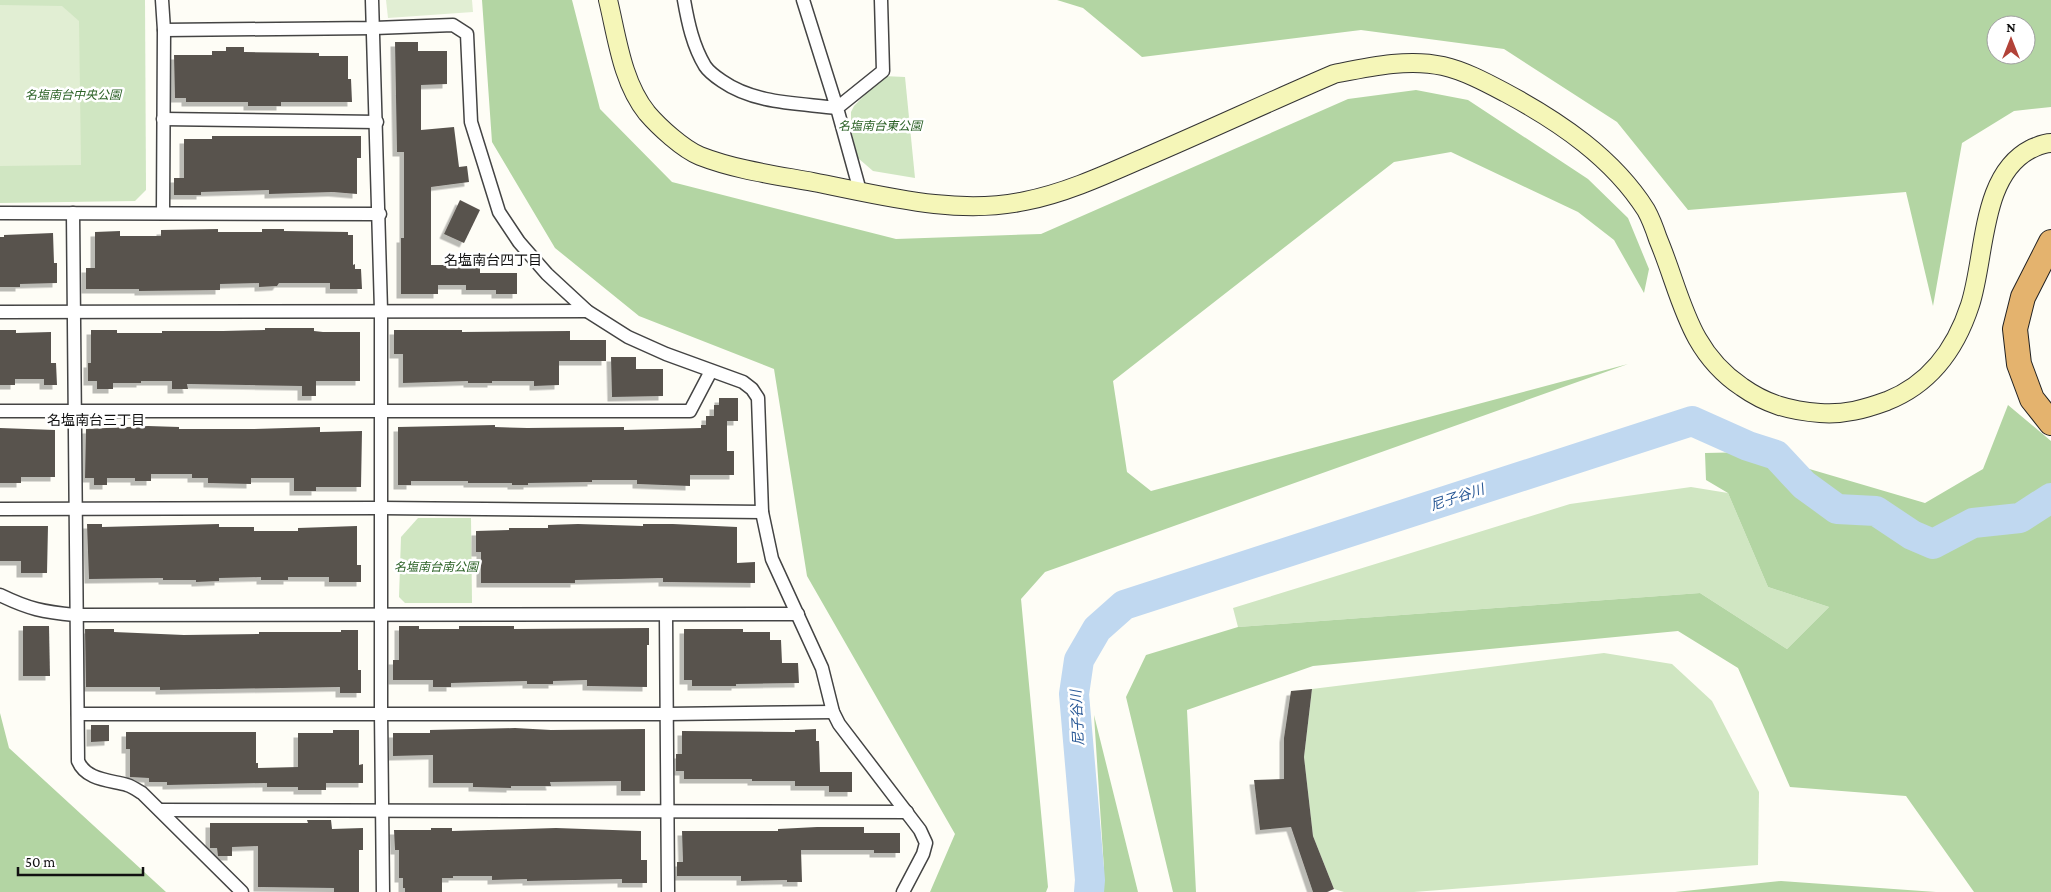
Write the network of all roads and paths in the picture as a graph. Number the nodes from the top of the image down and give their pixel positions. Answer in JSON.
{"nodes":[{"id":1,"x":162,"y":0,"type":"edge"},
{"id":2,"x":372,"y":0,"type":"edge"},
{"id":3,"x":608,"y":0,"type":"edge"},
{"id":4,"x":684,"y":0,"type":"edge"},
{"id":5,"x":803,"y":0,"type":"edge"},
{"id":6,"x":881,"y":0,"type":"edge"},
{"id":7,"x":374,"y":28,"type":"junction"},
{"id":8,"x":164,"y":30,"type":"junction"},
{"id":9,"x":837,"y":108,"type":"junction"},
{"id":10,"x":163,"y":119,"type":"junction"},
{"id":11,"x":377,"y":122,"type":"junction"},
{"id":12,"x":2051,"y":143,"type":"edge"},
{"id":13,"x":860,"y":191,"type":"junction"},
{"id":14,"x":0,"y":213,"type":"edge"},
{"id":15,"x":73,"y":213,"type":"junction"},
{"id":16,"x":163,"y":213,"type":"junction"},
{"id":17,"x":380,"y":214,"type":"junction"},
{"id":18,"x":2051,"y":242,"type":"edge"},
{"id":19,"x":381,"y":310,"type":"junction"},
{"id":20,"x":587,"y":311,"type":"junction"},
{"id":21,"x":0,"y":312,"type":"edge"},
{"id":22,"x":74,"y":312,"type":"junction"},
{"id":23,"x":711,"y":370,"type":"junction"},
{"id":24,"x":0,"y":411,"type":"edge"},
{"id":25,"x":75,"y":412,"type":"junction"},
{"id":26,"x":380,"y":412,"type":"junction"},
{"id":27,"x":2051,"y":423,"type":"edge"},
{"id":28,"x":380,"y":508,"type":"junction"},
{"id":29,"x":0,"y":509,"type":"edge"},
{"id":30,"x":75,"y":509,"type":"junction"},
{"id":31,"x":762,"y":512,"type":"junction"},
{"id":32,"x":0,"y":595,"type":"edge"},
{"id":33,"x":381,"y":614,"type":"junction"},
{"id":34,"x":798,"y":614,"type":"junction"},
{"id":35,"x":75,"y":615,"type":"junction"},
{"id":36,"x":666,"y":616,"type":"junction"},
{"id":37,"x":833,"y":712,"type":"junction"},
{"id":38,"x":381,"y":713,"type":"junction"},
{"id":39,"x":78,"y":714,"type":"junction"},
{"id":40,"x":668,"y":714,"type":"junction"},
{"id":41,"x":160,"y":810,"type":"junction"},
{"id":42,"x":383,"y":811,"type":"junction"},
{"id":43,"x":667,"y":812,"type":"junction"},
{"id":44,"x":907,"y":812,"type":"junction"},
{"id":45,"x":242,"y":892,"type":"edge"},
{"id":46,"x":383,"y":892,"type":"edge"},
{"id":47,"x":668,"y":892,"type":"edge"},
{"id":48,"x":903,"y":892,"type":"edge"}],
"edges":[{"from":1,"to":8,"type":"street"},
{"from":2,"to":7,"type":"street"},
{"from":3,"to":13,"type":"street"},
{"from":4,"to":9,"type":"street"},
{"from":5,"to":9,"type":"street"},
{"from":6,"to":9,"type":"street"},
{"from":7,"to":8,"type":"street"},
{"from":7,"to":11,"type":"street"},
{"from":7,"to":20,"type":"street"},
{"from":8,"to":10,"type":"street"},
{"from":9,"to":13,"type":"street"},
{"from":10,"to":11,"type":"street"},
{"from":10,"to":16,"type":"street"},
{"from":11,"to":17,"type":"street"},
{"from":12,"to":13,"type":"street"},
{"from":14,"to":15,"type":"street"},
{"from":15,"to":16,"type":"street"},
{"from":15,"to":22,"type":"street"},
{"from":16,"to":17,"type":"street"},
{"from":17,"to":19,"type":"street"},
{"from":18,"to":27,"type":"highway"},
{"from":19,"to":20,"type":"street"},
{"from":19,"to":22,"type":"street"},
{"from":19,"to":26,"type":"street"},
{"from":20,"to":23,"type":"street"},
{"from":21,"to":22,"type":"street"},
{"from":22,"to":25,"type":"street"},
{"from":23,"to":26,"type":"street"},
{"from":23,"to":31,"type":"street"},
{"from":24,"to":25,"type":"street"},
{"from":25,"to":26,"type":"street"},
{"from":25,"to":30,"type":"street"},
{"from":26,"to":28,"type":"street"},
{"from":28,"to":30,"type":"street"},
{"from":28,"to":31,"type":"street"},
{"from":28,"to":33,"type":"street"},
{"from":29,"to":30,"type":"street"},
{"from":30,"to":35,"type":"street"},
{"from":31,"to":34,"type":"street"},
{"from":32,"to":35,"type":"street"},
{"from":33,"to":35,"type":"street"},
{"from":33,"to":36,"type":"street"},
{"from":33,"to":38,"type":"street"},
{"from":34,"to":36,"type":"street"},
{"from":34,"to":37,"type":"street"},
{"from":35,"to":39,"type":"street"},
{"from":36,"to":40,"type":"street"},
{"from":37,"to":40,"type":"street"},
{"from":37,"to":44,"type":"street"},
{"from":38,"to":39,"type":"street"},
{"from":38,"to":40,"type":"street"},
{"from":38,"to":42,"type":"street"},
{"from":39,"to":41,"type":"street"},
{"from":40,"to":43,"type":"street"},
{"from":41,"to":42,"type":"street"},
{"from":41,"to":45,"type":"street"},
{"from":42,"to":43,"type":"street"},
{"from":42,"to":46,"type":"street"},
{"from":43,"to":44,"type":"street"},
{"from":43,"to":47,"type":"street"},
{"from":44,"to":48,"type":"street"}]}
